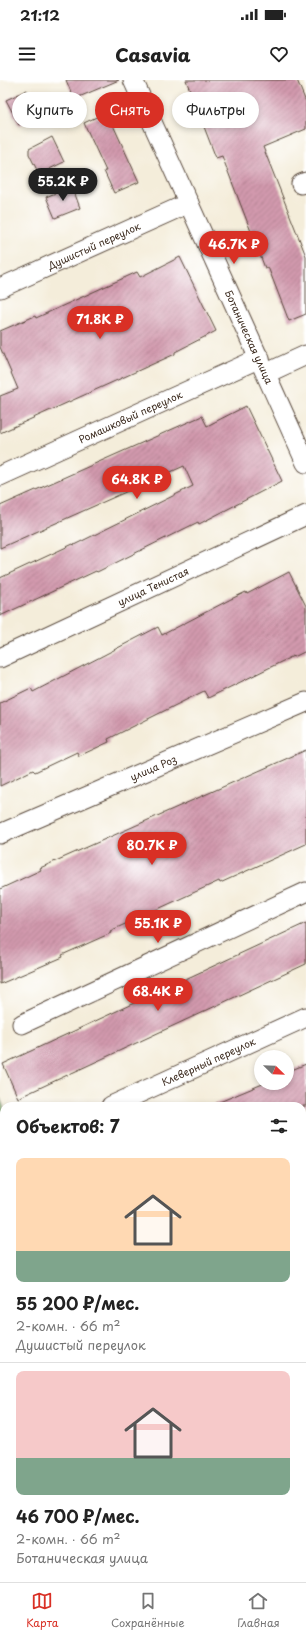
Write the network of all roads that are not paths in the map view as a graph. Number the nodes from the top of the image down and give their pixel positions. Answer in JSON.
{"nodes":[{"id":1,"x":133,"y":80,"type":"edge"},
{"id":2,"x":189,"y":203,"type":"junction"},
{"id":3,"x":0,"y":288,"type":"edge"},
{"id":4,"x":306,"y":355,"type":"edge"},
{"id":5,"x":263,"y":366,"type":"junction"},
{"id":6,"x":306,"y":463,"type":"edge"},
{"id":7,"x":0,"y":476,"type":"edge"},
{"id":8,"x":306,"y":515,"type":"edge"},
{"id":9,"x":0,"y":658,"type":"edge"},
{"id":10,"x":306,"y":702,"type":"edge"},
{"id":11,"x":0,"y":834,"type":"edge"},
{"id":12,"x":306,"y":892,"type":"edge"},
{"id":13,"x":306,"y":1017,"type":"edge"},
{"id":14,"x":22,"y":1024,"type":"dead end"},
{"id":15,"x":119,"y":1102,"type":"edge"}],
"edges":[{"from":1,"to":2,"type":"street","name":"Ботаническая улица"},
{"from":2,"to":3,"type":"street","name":"Душистый переулок"},
{"from":2,"to":5,"type":"street","name":"Ботаническая улица"},
{"from":4,"to":5,"type":"street","name":"Ромашковый переулок"},
{"from":5,"to":6,"type":"street","name":"Ботаническая улица"},
{"from":5,"to":7,"type":"street","name":"Ромашковый переулок"},
{"from":8,"to":9,"type":"street","name":"улица Тенистая"},
{"from":10,"to":11,"type":"street","name":"улица Роз"},
{"from":12,"to":14,"type":"street"},
{"from":13,"to":15,"type":"street","name":"Клеверный переулок"}]}
